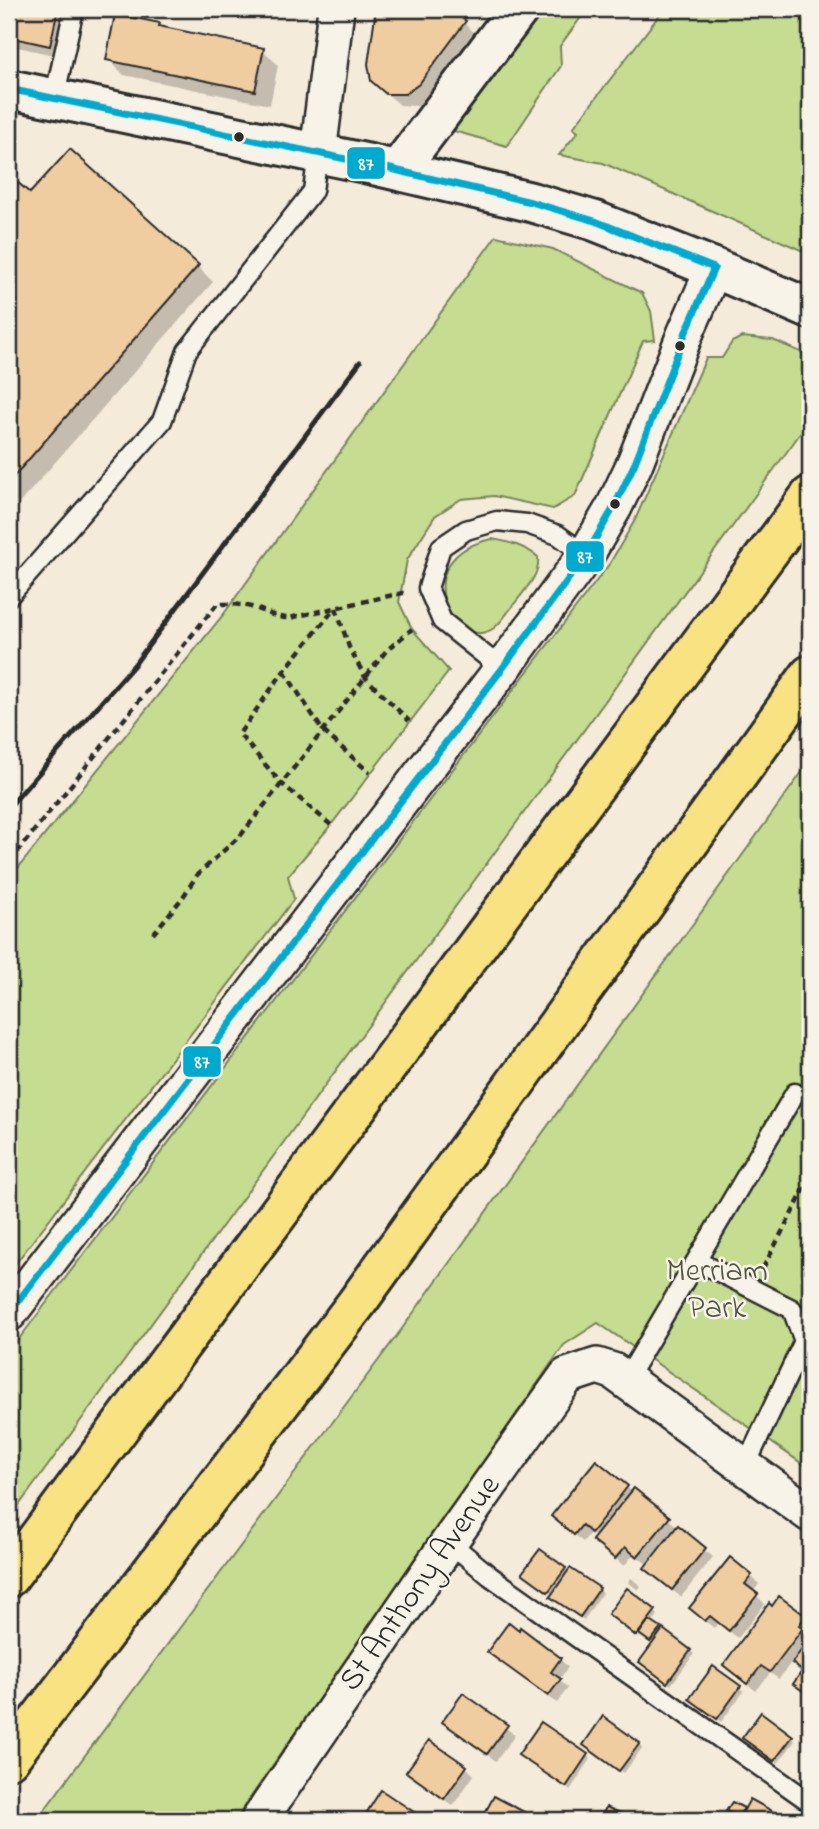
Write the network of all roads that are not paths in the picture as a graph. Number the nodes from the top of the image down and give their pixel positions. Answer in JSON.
{"nodes":[{"id":1,"x":74,"y":9,"type":"edge"},
{"id":2,"x":336,"y":9,"type":"edge"},
{"id":3,"x":519,"y":9,"type":"edge"},
{"id":4,"x":9,"y":89,"type":"edge"},
{"id":5,"x":54,"y":99,"type":"junction"},
{"id":6,"x":318,"y":153,"type":"junction"},
{"id":7,"x":398,"y":170,"type":"junction"},
{"id":8,"x":714,"y":268,"type":"junction"},
{"id":9,"x":810,"y":309,"type":"edge"},
{"id":10,"x":810,"y":496,"type":"edge"},
{"id":11,"x":586,"y":555,"type":"junction"},
{"id":12,"x":9,"y":596,"type":"edge"},
{"id":13,"x":502,"y":669,"type":"junction"},
{"id":14,"x":810,"y":675,"type":"edge"},
{"id":15,"x":795,"y":1093,"type":"dead end"},
{"id":16,"x":697,"y":1261,"type":"junction"},
{"id":17,"x":9,"y":1313,"type":"edge"},
{"id":18,"x":612,"y":1373,"type":"junction"},
{"id":19,"x":746,"y":1467,"type":"junction"},
{"id":20,"x":810,"y":1514,"type":"edge"},
{"id":21,"x":449,"y":1542,"type":"junction"},
{"id":22,"x":9,"y":1577,"type":"edge"},
{"id":23,"x":9,"y":1759,"type":"edge"},
{"id":24,"x":810,"y":1802,"type":"edge"},
{"id":25,"x":270,"y":1816,"type":"edge"}],
"edges":[{"from":1,"to":5,"type":"lane"},
{"from":2,"to":6,"type":"street"},
{"from":3,"to":7,"type":"street"},
{"from":4,"to":5,"type":"street"},
{"from":5,"to":6,"type":"street"},
{"from":6,"to":7,"type":"street"},
{"from":6,"to":12,"type":"lane"},
{"from":7,"to":8,"type":"street"},
{"from":8,"to":9,"type":"street"},
{"from":8,"to":11,"type":"street"},
{"from":10,"to":22,"type":"highway"},
{"from":11,"to":13,"type":"street"},
{"from":11,"to":13,"type":"lane"},
{"from":13,"to":17,"type":"street"},
{"from":14,"to":23,"type":"highway"},
{"from":15,"to":16,"type":"lane"},
{"from":16,"to":18,"type":"lane"},
{"from":16,"to":19,"type":"lane"},
{"from":18,"to":19,"type":"street"},
{"from":18,"to":21,"type":"street","name":"St Anthony Avenue"},
{"from":19,"to":20,"type":"street"},
{"from":21,"to":24,"type":"lane"},
{"from":21,"to":25,"type":"street","name":"St Anthony Avenue"}]}
